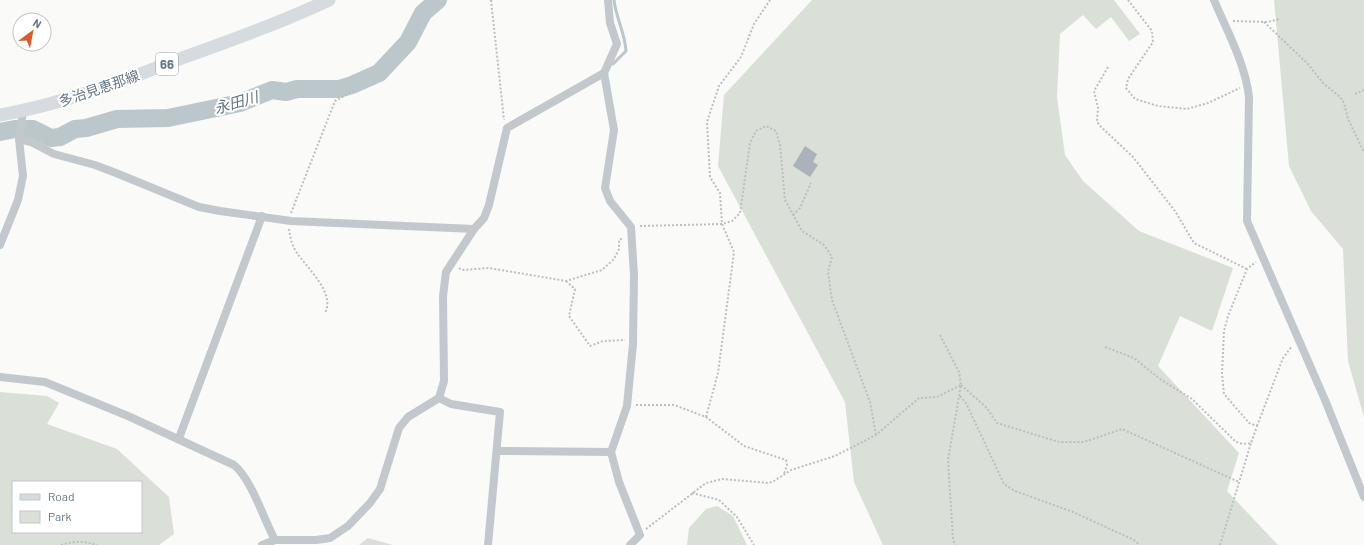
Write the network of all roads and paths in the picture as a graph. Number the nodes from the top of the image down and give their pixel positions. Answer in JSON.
{"nodes":[{"id":1,"x":329,"y":0,"type":"edge"},
{"id":2,"x":491,"y":0,"type":"edge"},
{"id":3,"x":608,"y":0,"type":"edge"},
{"id":4,"x":770,"y":0,"type":"edge"},
{"id":5,"x":1128,"y":0,"type":"edge"},
{"id":6,"x":1214,"y":0,"type":"edge"},
{"id":7,"x":1222,"y":18,"type":"junction"},
{"id":8,"x":1280,"y":19,"type":"dead end"},
{"id":9,"x":1264,"y":22,"type":"junction"},
{"id":10,"x":1108,"y":67,"type":"dead end"},
{"id":11,"x":604,"y":73,"type":"junction"},
{"id":12,"x":1248,"y":84,"type":"junction"},
{"id":13,"x":355,"y":90,"type":"dead end"},
{"id":14,"x":1364,"y":90,"type":"edge"},
{"id":15,"x":1355,"y":94,"type":"dead end"},
{"id":16,"x":23,"y":111,"type":"junction"},
{"id":17,"x":0,"y":115,"type":"edge"},
{"id":18,"x":507,"y":128,"type":"junction"},
{"id":19,"x":19,"y":139,"type":"junction"},
{"id":20,"x":1364,"y":152,"type":"edge"},
{"id":21,"x":810,"y":183,"type":"dead end"},
{"id":22,"x":793,"y":215,"type":"junction"},
{"id":23,"x":262,"y":216,"type":"junction"},
{"id":24,"x":289,"y":220,"type":"junction"},
{"id":25,"x":722,"y":224,"type":"junction"},
{"id":26,"x":474,"y":229,"type":"junction"},
{"id":27,"x":631,"y":230,"type":"junction"},
{"id":28,"x":0,"y":246,"type":"edge"},
{"id":29,"x":1263,"y":257,"type":"junction"},
{"id":30,"x":451,"y":264,"type":"junction"},
{"id":31,"x":1247,"y":270,"type":"junction"},
{"id":32,"x":566,"y":281,"type":"junction"},
{"id":33,"x":325,"y":313,"type":"dead end"},
{"id":34,"x":940,"y":336,"type":"dead end"},
{"id":35,"x":633,"y":339,"type":"junction"},
{"id":36,"x":1299,"y":340,"type":"junction"},
{"id":37,"x":1105,"y":347,"type":"dead end"},
{"id":38,"x":0,"y":377,"type":"edge"},
{"id":39,"x":961,"y":385,"type":"junction"},
{"id":40,"x":960,"y":396,"type":"junction"},
{"id":41,"x":439,"y":398,"type":"junction"},
{"id":42,"x":627,"y":406,"type":"junction"},
{"id":43,"x":706,"y":416,"type":"junction"},
{"id":44,"x":1257,"y":426,"type":"junction"},
{"id":45,"x":876,"y":436,"type":"junction"},
{"id":46,"x":179,"y":438,"type":"junction"},
{"id":47,"x":1251,"y":443,"type":"junction"},
{"id":48,"x":497,"y":451,"type":"junction"},
{"id":49,"x":611,"y":452,"type":"junction"},
{"id":50,"x":784,"y":475,"type":"junction"},
{"id":51,"x":1239,"y":482,"type":"junction"},
{"id":52,"x":692,"y":493,"type":"junction"},
{"id":53,"x":1364,"y":497,"type":"edge"},
{"id":54,"x":640,"y":535,"type":"junction"},
{"id":55,"x":275,"y":540,"type":"junction"},
{"id":56,"x":60,"y":545,"type":"edge"},
{"id":57,"x":97,"y":545,"type":"edge"},
{"id":58,"x":262,"y":545,"type":"edge"},
{"id":59,"x":488,"y":545,"type":"edge"},
{"id":60,"x":630,"y":545,"type":"edge"},
{"id":61,"x":754,"y":545,"type":"edge"},
{"id":62,"x":955,"y":545,"type":"edge"},
{"id":63,"x":1140,"y":545,"type":"edge"},
{"id":64,"x":1220,"y":545,"type":"edge"}],
"edges":[{"from":1,"to":16,"type":"main road","name":"多治見恵那線","number":"66"},
{"from":2,"to":18,"type":"path"},
{"from":3,"to":11,"type":"street"},
{"from":4,"to":25,"type":"path"},
{"from":5,"to":12,"type":"path"},
{"from":6,"to":7,"type":"street"},
{"from":7,"to":9,"type":"path"},
{"from":7,"to":12,"type":"street"},
{"from":8,"to":9,"type":"path"},
{"from":9,"to":20,"type":"path"},
{"from":10,"to":31,"type":"path"},
{"from":11,"to":18,"type":"street"},
{"from":11,"to":27,"type":"street"},
{"from":12,"to":29,"type":"street"},
{"from":13,"to":24,"type":"path"},
{"from":14,"to":15,"type":"path"},
{"from":16,"to":17,"type":"main road","name":"多治見恵那線","number":"66"},
{"from":16,"to":19,"type":"street"},
{"from":18,"to":26,"type":"street"},
{"from":19,"to":23,"type":"street"},
{"from":19,"to":28,"type":"street"},
{"from":21,"to":22,"type":"path"},
{"from":22,"to":25,"type":"path"},
{"from":22,"to":45,"type":"path"},
{"from":23,"to":24,"type":"street"},
{"from":23,"to":46,"type":"street"},
{"from":24,"to":26,"type":"street"},
{"from":24,"to":33,"type":"path"},
{"from":25,"to":27,"type":"path"},
{"from":25,"to":43,"type":"path"},
{"from":26,"to":30,"type":"street"},
{"from":27,"to":32,"type":"path"},
{"from":27,"to":35,"type":"street"},
{"from":29,"to":31,"type":"path"},
{"from":29,"to":36,"type":"street"},
{"from":30,"to":32,"type":"path"},
{"from":30,"to":41,"type":"street"},
{"from":31,"to":44,"type":"path"},
{"from":32,"to":35,"type":"path"},
{"from":34,"to":39,"type":"path"},
{"from":35,"to":42,"type":"street"},
{"from":36,"to":44,"type":"path"},
{"from":36,"to":53,"type":"street"},
{"from":37,"to":47,"type":"path"},
{"from":38,"to":46,"type":"street"},
{"from":39,"to":40,"type":"path"},
{"from":39,"to":45,"type":"path"},
{"from":39,"to":51,"type":"path"},
{"from":40,"to":62,"type":"path"},
{"from":40,"to":63,"type":"path"},
{"from":41,"to":48,"type":"street"},
{"from":41,"to":55,"type":"street"},
{"from":42,"to":43,"type":"path"},
{"from":42,"to":49,"type":"street"},
{"from":43,"to":50,"type":"path"},
{"from":44,"to":47,"type":"path"},
{"from":45,"to":50,"type":"path"},
{"from":46,"to":55,"type":"street"},
{"from":47,"to":51,"type":"path"},
{"from":48,"to":49,"type":"street"},
{"from":48,"to":59,"type":"street"},
{"from":49,"to":54,"type":"street"},
{"from":50,"to":52,"type":"path"},
{"from":51,"to":64,"type":"path"},
{"from":52,"to":54,"type":"path"},
{"from":52,"to":61,"type":"path"},
{"from":54,"to":60,"type":"street"},
{"from":55,"to":58,"type":"street"},
{"from":56,"to":57,"type":"path"}]}
